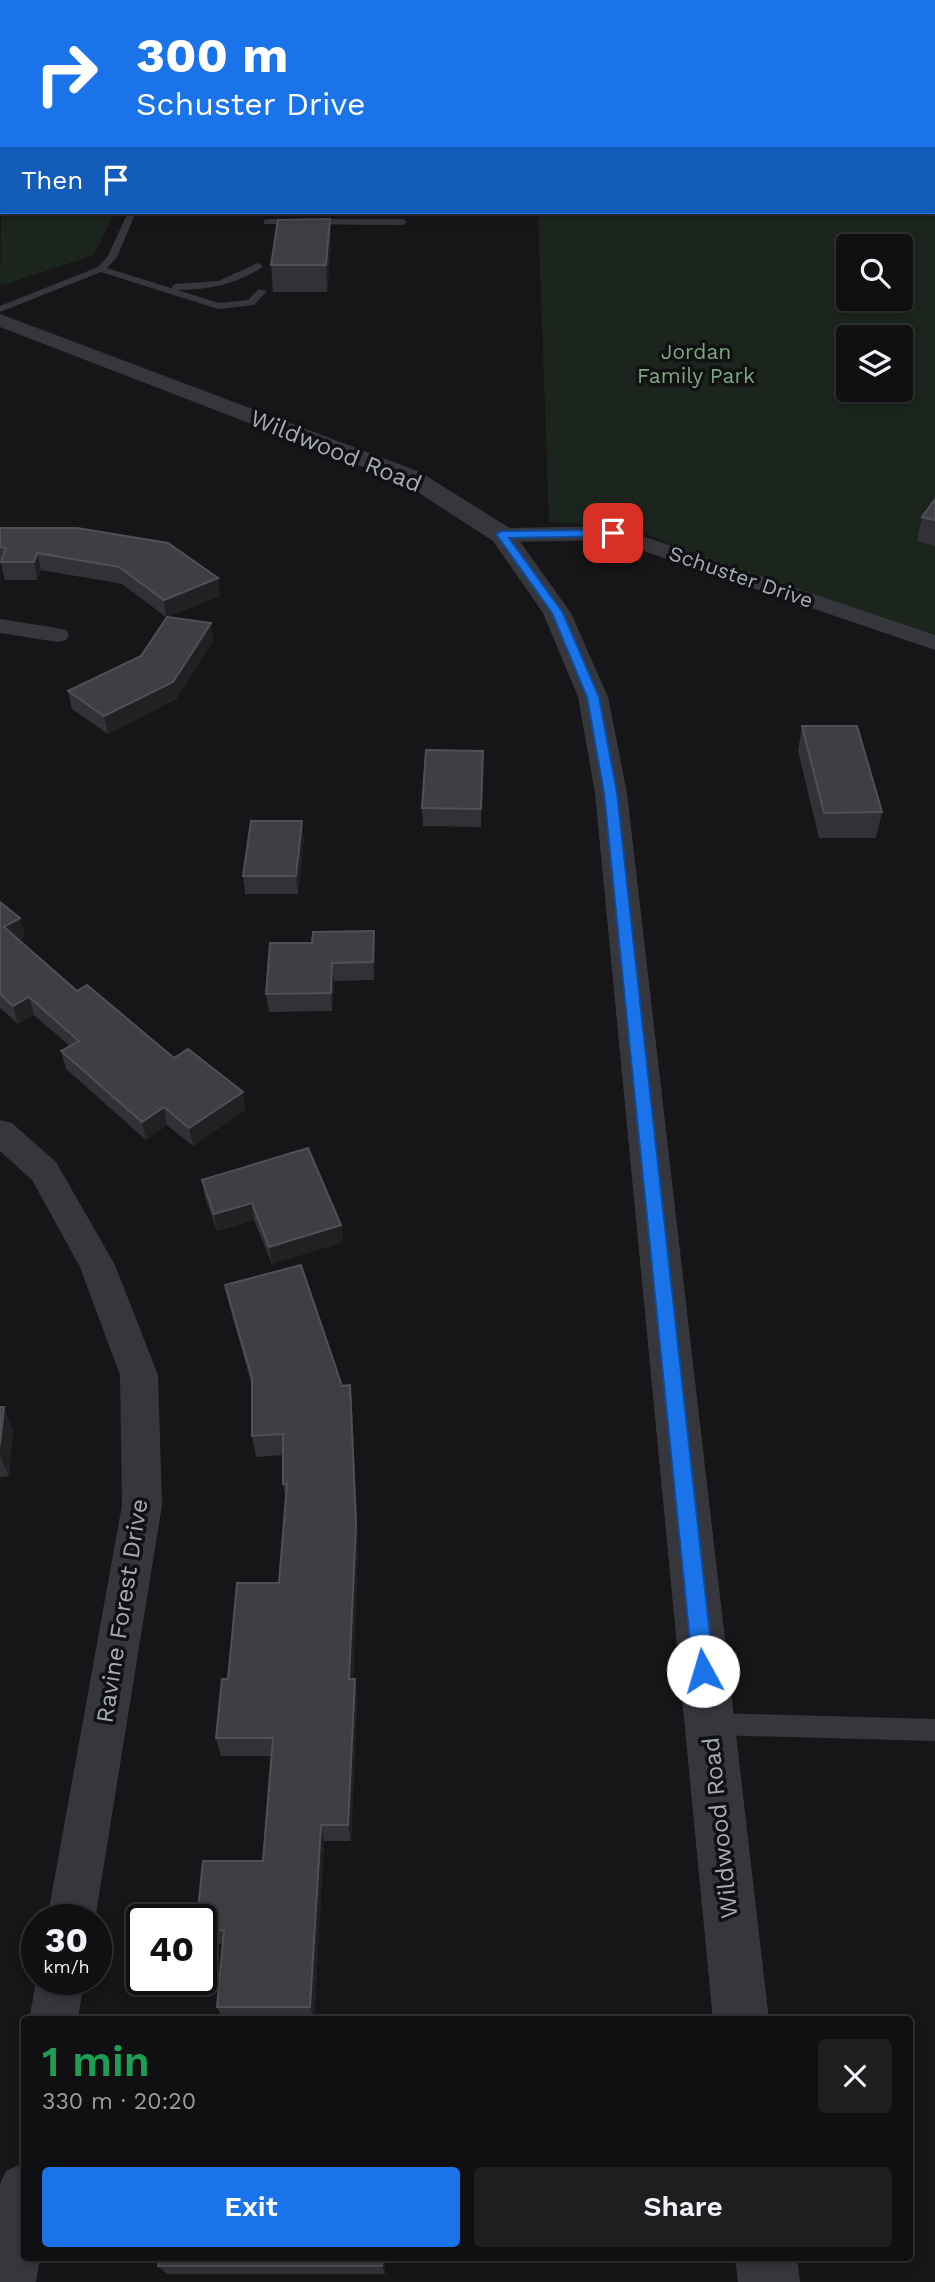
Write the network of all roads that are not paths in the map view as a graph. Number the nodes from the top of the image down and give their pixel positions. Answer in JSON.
{"nodes":[{"id":1,"x":131,"y":214,"type":"edge"},
{"id":2,"x":267,"y":222,"type":"dead end"},
{"id":3,"x":403,"y":222,"type":"dead end"},
{"id":4,"x":258,"y":266,"type":"dead end"},
{"id":5,"x":101,"y":269,"type":"junction"},
{"id":6,"x":160,"y":287,"type":"junction"},
{"id":7,"x":262,"y":291,"type":"dead end"},
{"id":8,"x":0,"y":309,"type":"edge"},
{"id":9,"x":0,"y":320,"type":"edge"},
{"id":10,"x":502,"y":534,"type":"junction"},
{"id":11,"x":0,"y":626,"type":"edge"},
{"id":12,"x":57,"y":635,"type":"dead end"},
{"id":13,"x":935,"y":643,"type":"edge"},
{"id":14,"x":0,"y":1132,"type":"edge"},
{"id":15,"x":709,"y":1724,"type":"junction"},
{"id":16,"x":935,"y":1730,"type":"edge"},
{"id":17,"x":74,"y":1904,"type":"edge"},
{"id":18,"x":58,"y":1995,"type":"edge"},
{"id":19,"x":55,"y":2016,"type":"edge"},
{"id":20,"x":741,"y":2016,"type":"edge"},
{"id":21,"x":21,"y":2208,"type":"edge"},
{"id":22,"x":766,"y":2261,"type":"edge"},
{"id":23,"x":9,"y":2282,"type":"edge"},
{"id":24,"x":769,"y":2282,"type":"edge"}],
"edges":[{"from":1,"to":5,"type":"lane"},
{"from":2,"to":3,"type":"lane"},
{"from":4,"to":6,"type":"lane"},
{"from":5,"to":6,"type":"lane"},
{"from":5,"to":8,"type":"lane"},
{"from":6,"to":7,"type":"lane"},
{"from":9,"to":10,"type":"street","name":"Wildwood Road"},
{"from":10,"to":13,"type":"street","name":"Schuster Drive"},
{"from":10,"to":15,"type":"street","name":"Wildwood Road"},
{"from":11,"to":12,"type":"street"},
{"from":14,"to":17,"type":"street","name":"Ravine Forest Drive"},
{"from":15,"to":16,"type":"lane"},
{"from":15,"to":20,"type":"street","name":"Wildwood Road"},
{"from":18,"to":19,"type":"street"},
{"from":21,"to":23,"type":"street"},
{"from":22,"to":24,"type":"street"}]}
